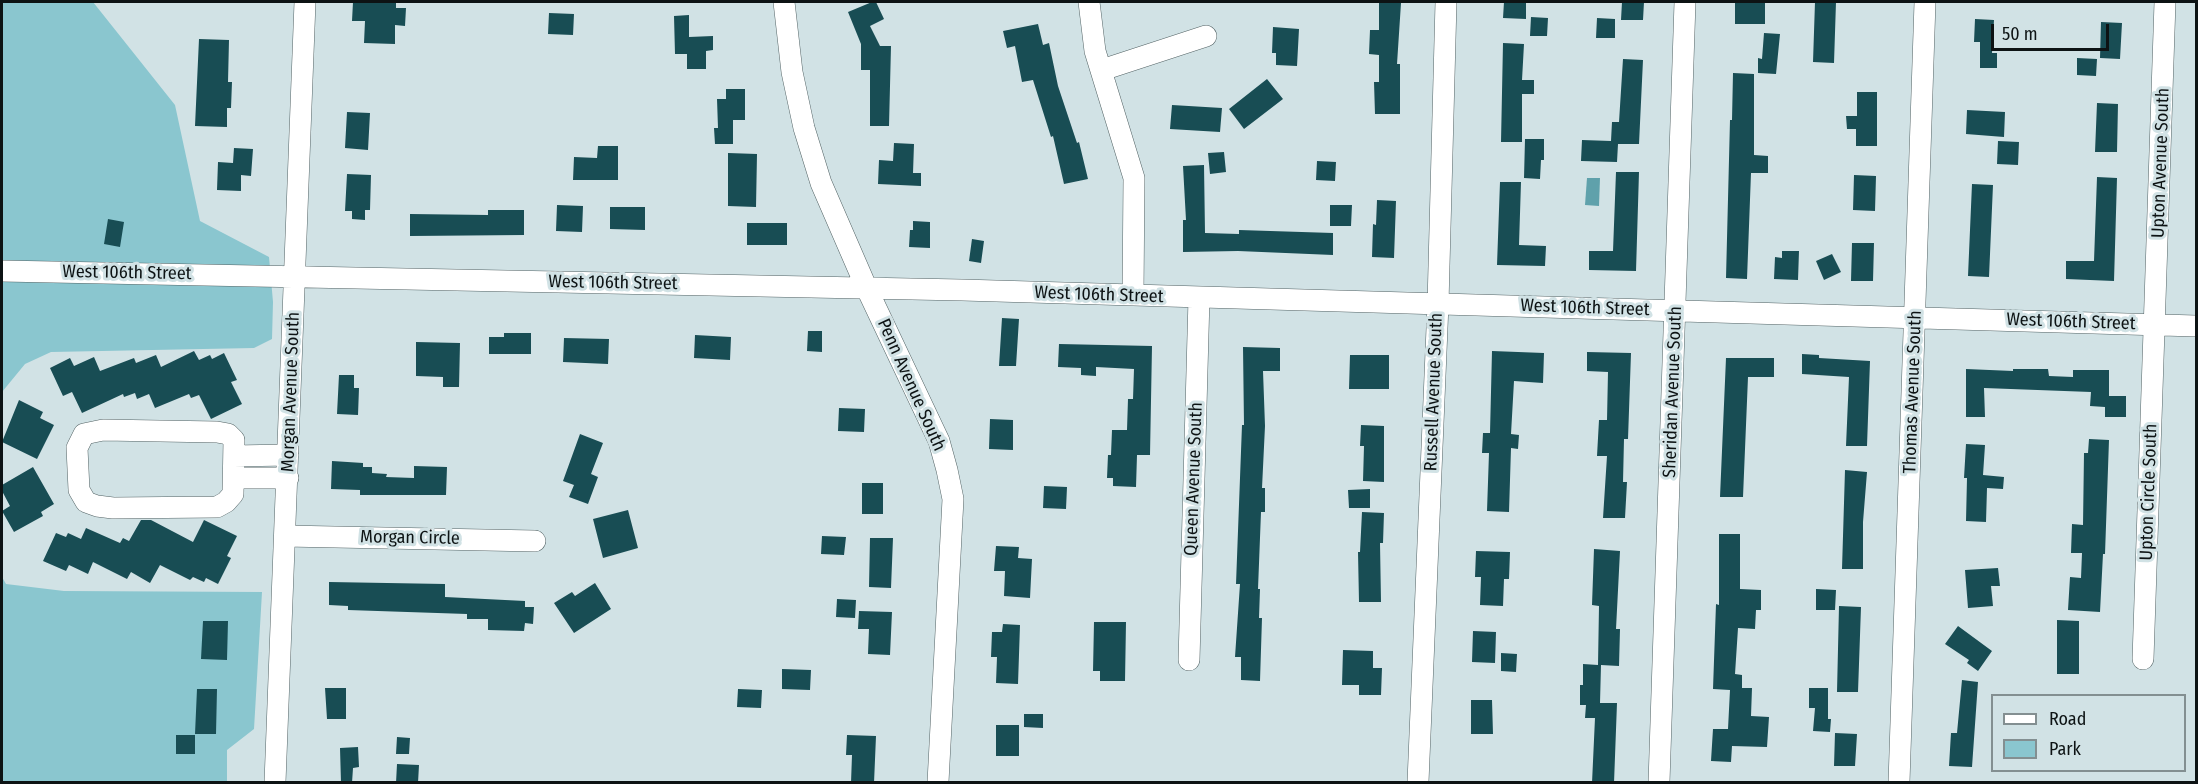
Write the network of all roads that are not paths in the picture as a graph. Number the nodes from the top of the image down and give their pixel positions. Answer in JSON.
{"nodes":[{"id":1,"x":305,"y":2,"type":"edge"},
{"id":2,"x":784,"y":2,"type":"edge"},
{"id":3,"x":1089,"y":2,"type":"edge"},
{"id":4,"x":1446,"y":2,"type":"edge"},
{"id":5,"x":1685,"y":2,"type":"edge"},
{"id":6,"x":1925,"y":2,"type":"edge"},
{"id":7,"x":2165,"y":2,"type":"edge"},
{"id":8,"x":1206,"y":36,"type":"dead end"},
{"id":9,"x":1102,"y":70,"type":"junction"},
{"id":10,"x":2,"y":271,"type":"edge"},
{"id":11,"x":295,"y":277,"type":"junction"},
{"id":12,"x":867,"y":289,"type":"junction"},
{"id":13,"x":1133,"y":296,"type":"junction"},
{"id":14,"x":1199,"y":298,"type":"junction"},
{"id":15,"x":1437,"y":304,"type":"junction"},
{"id":16,"x":1676,"y":311,"type":"junction"},
{"id":17,"x":1916,"y":318,"type":"junction"},
{"id":18,"x":2156,"y":324,"type":"junction"},
{"id":19,"x":2196,"y":326,"type":"edge"},
{"id":20,"x":288,"y":455,"type":"junction"},
{"id":21,"x":234,"y":456,"type":"junction"},
{"id":22,"x":234,"y":478,"type":"junction"},
{"id":23,"x":288,"y":478,"type":"junction"},
{"id":24,"x":285,"y":536,"type":"junction"},
{"id":25,"x":535,"y":541,"type":"dead end"},
{"id":26,"x":2143,"y":659,"type":"dead end"},
{"id":27,"x":1189,"y":660,"type":"dead end"},
{"id":28,"x":276,"y":783,"type":"edge"},
{"id":29,"x":938,"y":783,"type":"edge"},
{"id":30,"x":1418,"y":783,"type":"edge"},
{"id":31,"x":1659,"y":783,"type":"edge"},
{"id":32,"x":1899,"y":783,"type":"edge"}],
"edges":[{"from":1,"to":11,"type":"street","name":"Morgan Avenue South"},
{"from":2,"to":12,"type":"street","name":"Penn Avenue South"},
{"from":3,"to":9,"type":"street"},
{"from":4,"to":15,"type":"street","name":"Russell Avenue South"},
{"from":5,"to":16,"type":"street","name":"Sheridan Avenue South"},
{"from":6,"to":17,"type":"street","name":"Thomas Avenue South"},
{"from":7,"to":18,"type":"street","name":"Upton Avenue South"},
{"from":8,"to":9,"type":"street"},
{"from":9,"to":13,"type":"street"},
{"from":10,"to":11,"type":"street","name":"West 106th Street"},
{"from":11,"to":12,"type":"street","name":"West 106th Street"},
{"from":11,"to":20,"type":"street","name":"Morgan Avenue South"},
{"from":12,"to":13,"type":"street","name":"West 106th Street"},
{"from":12,"to":29,"type":"street","name":"Penn Avenue South"},
{"from":13,"to":14,"type":"street","name":"West 106th Street"},
{"from":14,"to":15,"type":"street","name":"West 106th Street"},
{"from":14,"to":27,"type":"street","name":"Queen Avenue South"},
{"from":15,"to":16,"type":"street","name":"West 106th Street"},
{"from":15,"to":30,"type":"street","name":"Russell Avenue South"},
{"from":16,"to":17,"type":"street","name":"West 106th Street"},
{"from":16,"to":31,"type":"street","name":"Sheridan Avenue South"},
{"from":17,"to":18,"type":"street","name":"West 106th Street"},
{"from":17,"to":32,"type":"street","name":"Thomas Avenue South"},
{"from":18,"to":19,"type":"street","name":"West 106th Street"},
{"from":18,"to":26,"type":"street","name":"Upton Circle South"},
{"from":20,"to":21,"type":"street"},
{"from":20,"to":23,"type":"street","name":"Morgan Avenue South"},
{"from":21,"to":22,"type":"street"},
{"from":21,"to":22,"type":"street"},
{"from":22,"to":23,"type":"street"},
{"from":23,"to":24,"type":"street","name":"Morgan Avenue South"},
{"from":24,"to":25,"type":"street","name":"Morgan Circle"},
{"from":24,"to":28,"type":"street","name":"Morgan Avenue South"}]}
